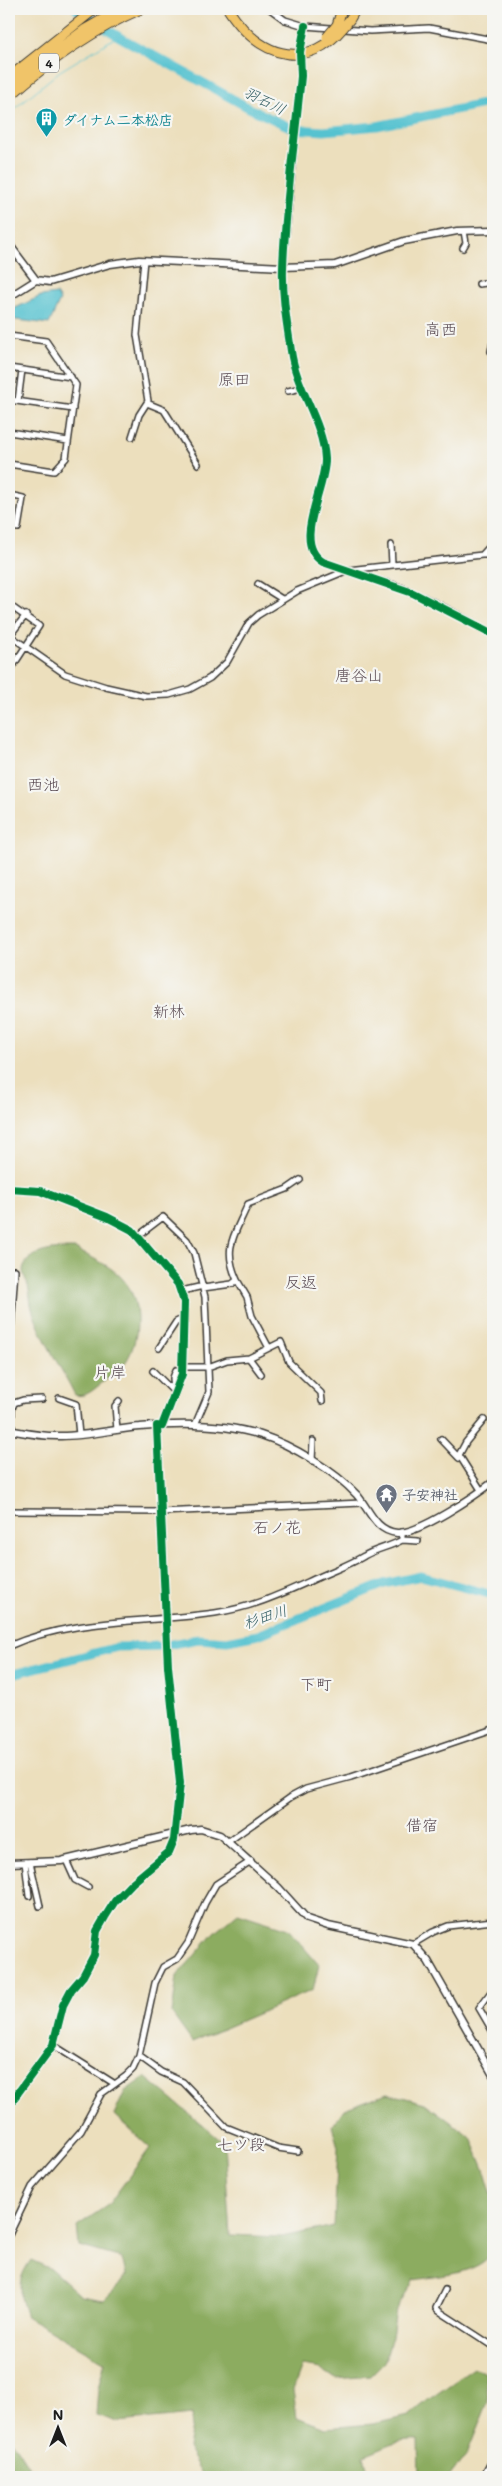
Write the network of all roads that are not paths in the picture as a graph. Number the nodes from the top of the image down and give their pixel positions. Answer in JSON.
{"nodes":[{"id":1,"x":94,"y":9,"type":"edge"},
{"id":2,"x":121,"y":9,"type":"edge"},
{"id":3,"x":141,"y":9,"type":"edge"},
{"id":4,"x":228,"y":9,"type":"edge"},
{"id":5,"x":234,"y":9,"type":"edge"},
{"id":6,"x":270,"y":9,"type":"edge"},
{"id":7,"x":342,"y":9,"type":"edge"},
{"id":8,"x":356,"y":9,"type":"edge"},
{"id":9,"x":110,"y":19,"type":"junction"},
{"id":10,"x":305,"y":26,"type":"junction"},
{"id":11,"x":493,"y":40,"type":"edge"},
{"id":12,"x":9,"y":78,"type":"edge"},
{"id":13,"x":9,"y":86,"type":"edge"},
{"id":14,"x":9,"y":97,"type":"edge"},
{"id":15,"x":493,"y":230,"type":"edge"},
{"id":16,"x":464,"y":231,"type":"junction"},
{"id":17,"x":9,"y":244,"type":"edge"},
{"id":18,"x":463,"y":248,"type":"dead end"},
{"id":19,"x":144,"y":260,"type":"junction"},
{"id":20,"x":283,"y":267,"type":"junction"},
{"id":21,"x":36,"y":280,"type":"junction"},
{"id":22,"x":493,"y":282,"type":"edge"},
{"id":23,"x":479,"y":284,"type":"dead end"},
{"id":24,"x":9,"y":296,"type":"edge"},
{"id":25,"x":9,"y":336,"type":"edge"},
{"id":26,"x":493,"y":342,"type":"edge"},
{"id":27,"x":492,"y":351,"type":"dead end"},
{"id":28,"x":9,"y":368,"type":"edge"},
{"id":29,"x":22,"y":370,"type":"junction"},
{"id":30,"x":71,"y":377,"type":"junction"},
{"id":31,"x":301,"y":388,"type":"junction"},
{"id":32,"x":288,"y":391,"type":"dead end"},
{"id":33,"x":9,"y":400,"type":"edge"},
{"id":34,"x":18,"y":401,"type":"junction"},
{"id":35,"x":147,"y":403,"type":"junction"},
{"id":36,"x":73,"y":409,"type":"junction"},
{"id":37,"x":9,"y":432,"type":"edge"},
{"id":38,"x":132,"y":437,"type":"dead end"},
{"id":39,"x":68,"y":441,"type":"junction"},
{"id":40,"x":9,"y":464,"type":"edge"},
{"id":41,"x":198,"y":464,"type":"dead end"},
{"id":42,"x":9,"y":496,"type":"edge"},
{"id":43,"x":9,"y":526,"type":"edge"},
{"id":44,"x":493,"y":543,"type":"edge"},
{"id":45,"x":390,"y":545,"type":"dead end"},
{"id":46,"x":482,"y":555,"type":"junction"},
{"id":47,"x":493,"y":555,"type":"edge"},
{"id":48,"x":392,"y":564,"type":"junction"},
{"id":49,"x":348,"y":570,"type":"junction"},
{"id":50,"x":258,"y":584,"type":"dead end"},
{"id":51,"x":282,"y":599,"type":"junction"},
{"id":52,"x":9,"y":605,"type":"edge"},
{"id":53,"x":26,"y":615,"type":"junction"},
{"id":54,"x":493,"y":634,"type":"edge"},
{"id":55,"x":9,"y":635,"type":"edge"},
{"id":56,"x":25,"y":646,"type":"junction"},
{"id":57,"x":9,"y":672,"type":"edge"},
{"id":58,"x":300,"y":1180,"type":"dead end"},
{"id":59,"x":9,"y":1189,"type":"edge"},
{"id":60,"x":138,"y":1236,"type":"junction"},
{"id":61,"x":9,"y":1270,"type":"edge"},
{"id":62,"x":237,"y":1280,"type":"junction"},
{"id":63,"x":203,"y":1287,"type":"junction"},
{"id":64,"x":182,"y":1291,"type":"junction"},
{"id":65,"x":184,"y":1318,"type":"junction"},
{"id":66,"x":10,"y":1321,"type":"edge"},
{"id":67,"x":159,"y":1348,"type":"dead end"},
{"id":68,"x":269,"y":1348,"type":"junction"},
{"id":69,"x":9,"y":1356,"type":"edge"},
{"id":70,"x":249,"y":1358,"type":"junction"},
{"id":71,"x":182,"y":1367,"type":"junction"},
{"id":72,"x":208,"y":1367,"type":"junction"},
{"id":73,"x":176,"y":1370,"type":"dead end"},
{"id":74,"x":154,"y":1371,"type":"dead end"},
{"id":75,"x":261,"y":1374,"type":"dead end"},
{"id":76,"x":174,"y":1392,"type":"junction"},
{"id":77,"x":60,"y":1398,"type":"dead end"},
{"id":78,"x":42,"y":1399,"type":"dead end"},
{"id":79,"x":119,"y":1401,"type":"dead end"},
{"id":80,"x":322,"y":1401,"type":"dead end"},
{"id":81,"x":484,"y":1420,"type":"dead end"},
{"id":82,"x":195,"y":1425,"type":"junction"},
{"id":83,"x":159,"y":1426,"type":"junction"},
{"id":84,"x":10,"y":1430,"type":"edge"},
{"id":85,"x":117,"y":1430,"type":"junction"},
{"id":86,"x":79,"y":1435,"type":"junction"},
{"id":87,"x":441,"y":1439,"type":"dead end"},
{"id":88,"x":313,"y":1441,"type":"dead end"},
{"id":89,"x":459,"y":1458,"type":"junction"},
{"id":90,"x":312,"y":1461,"type":"junction"},
{"id":91,"x":493,"y":1482,"type":"edge"},
{"id":92,"x":481,"y":1490,"type":"junction"},
{"id":93,"x":362,"y":1503,"type":"junction"},
{"id":94,"x":9,"y":1511,"type":"edge"},
{"id":95,"x":160,"y":1512,"type":"junction"},
{"id":96,"x":402,"y":1532,"type":"junction"},
{"id":97,"x":402,"y":1540,"type":"junction"},
{"id":98,"x":418,"y":1541,"type":"dead end"},
{"id":99,"x":166,"y":1621,"type":"junction"},
{"id":100,"x":9,"y":1646,"type":"edge"},
{"id":101,"x":493,"y":1729,"type":"edge"},
{"id":102,"x":174,"y":1834,"type":"junction"},
{"id":103,"x":229,"y":1842,"type":"junction"},
{"id":104,"x":66,"y":1860,"type":"junction"},
{"id":105,"x":251,"y":1861,"type":"junction"},
{"id":106,"x":28,"y":1862,"type":"junction"},
{"id":107,"x":9,"y":1863,"type":"edge"},
{"id":108,"x":88,"y":1887,"type":"dead end"},
{"id":109,"x":29,"y":1896,"type":"dead end"},
{"id":110,"x":40,"y":1906,"type":"dead end"},
{"id":111,"x":493,"y":1921,"type":"edge"},
{"id":112,"x":413,"y":1944,"type":"junction"},
{"id":113,"x":493,"y":1989,"type":"edge"},
{"id":114,"x":493,"y":2032,"type":"edge"},
{"id":115,"x":54,"y":2045,"type":"junction"},
{"id":116,"x":139,"y":2056,"type":"junction"},
{"id":117,"x":491,"y":2066,"type":"edge"},
{"id":118,"x":493,"y":2075,"type":"edge"},
{"id":119,"x":115,"y":2084,"type":"junction"},
{"id":120,"x":9,"y":2105,"type":"edge"},
{"id":121,"x":298,"y":2151,"type":"dead end"},
{"id":122,"x":9,"y":2235,"type":"edge"},
{"id":123,"x":445,"y":2290,"type":"dead end"},
{"id":124,"x":493,"y":2346,"type":"edge"},
{"id":125,"x":493,"y":2460,"type":"edge"},
{"id":126,"x":483,"y":2477,"type":"edge"}],
"edges":[{"from":1,"to":12,"type":"highway"},
{"from":2,"to":9,"type":"highway","number":"4"},
{"from":3,"to":9,"type":"highway","number":"4"},
{"from":4,"to":8,"type":"highway","bridge":true},
{"from":5,"to":7,"type":"highway","bridge":true},
{"from":6,"to":10,"type":"street"},
{"from":9,"to":13,"type":"highway","number":"4"},
{"from":9,"to":14,"type":"highway","number":"4"},
{"from":10,"to":11,"type":"street"},
{"from":10,"to":20,"type":"street"},
{"from":15,"to":16,"type":"street"},
{"from":16,"to":18,"type":"street"},
{"from":16,"to":20,"type":"street"},
{"from":17,"to":21,"type":"street"},
{"from":19,"to":20,"type":"street"},
{"from":19,"to":21,"type":"street"},
{"from":19,"to":35,"type":"street"},
{"from":20,"to":31,"type":"street"},
{"from":21,"to":24,"type":"street"},
{"from":22,"to":23,"type":"street"},
{"from":25,"to":30,"type":"street"},
{"from":26,"to":27,"type":"street"},
{"from":28,"to":29,"type":"street"},
{"from":29,"to":30,"type":"street"},
{"from":29,"to":34,"type":"street"},
{"from":30,"to":36,"type":"street"},
{"from":31,"to":32,"type":"street"},
{"from":31,"to":49,"type":"street"},
{"from":33,"to":34,"type":"street"},
{"from":34,"to":36,"type":"street"},
{"from":35,"to":38,"type":"street"},
{"from":35,"to":41,"type":"street"},
{"from":36,"to":39,"type":"street"},
{"from":37,"to":39,"type":"street"},
{"from":39,"to":40,"type":"street"},
{"from":42,"to":43,"type":"street"},
{"from":44,"to":46,"type":"street"},
{"from":45,"to":48,"type":"street"},
{"from":46,"to":47,"type":"street"},
{"from":46,"to":48,"type":"street"},
{"from":48,"to":49,"type":"street"},
{"from":49,"to":51,"type":"street"},
{"from":49,"to":54,"type":"street"},
{"from":50,"to":51,"type":"street"},
{"from":51,"to":56,"type":"street"},
{"from":52,"to":53,"type":"street"},
{"from":53,"to":55,"type":"street"},
{"from":53,"to":56,"type":"street"},
{"from":55,"to":56,"type":"street"},
{"from":56,"to":57,"type":"street"},
{"from":58,"to":62,"type":"street"},
{"from":59,"to":60,"type":"street"},
{"from":60,"to":63,"type":"street"},
{"from":60,"to":64,"type":"street"},
{"from":61,"to":66,"type":"street"},
{"from":62,"to":63,"type":"street"},
{"from":62,"to":68,"type":"street"},
{"from":63,"to":64,"type":"street"},
{"from":63,"to":72,"type":"street"},
{"from":64,"to":65,"type":"street"},
{"from":65,"to":67,"type":"street"},
{"from":65,"to":71,"type":"street"},
{"from":66,"to":69,"type":"street"},
{"from":68,"to":70,"type":"street"},
{"from":68,"to":80,"type":"street"},
{"from":70,"to":72,"type":"street"},
{"from":70,"to":75,"type":"street"},
{"from":71,"to":72,"type":"street"},
{"from":71,"to":76,"type":"street"},
{"from":72,"to":82,"type":"street"},
{"from":73,"to":76,"type":"street"},
{"from":74,"to":76,"type":"street"},
{"from":76,"to":83,"type":"street"},
{"from":77,"to":86,"type":"street"},
{"from":78,"to":84,"type":"street"},
{"from":79,"to":85,"type":"street"},
{"from":81,"to":89,"type":"street"},
{"from":82,"to":83,"type":"street"},
{"from":82,"to":90,"type":"street"},
{"from":83,"to":85,"type":"street"},
{"from":83,"to":95,"type":"street"},
{"from":84,"to":86,"type":"street"},
{"from":85,"to":86,"type":"street"},
{"from":87,"to":89,"type":"street"},
{"from":88,"to":90,"type":"street"},
{"from":89,"to":92,"type":"street"},
{"from":90,"to":93,"type":"street"},
{"from":91,"to":92,"type":"street"},
{"from":92,"to":96,"type":"street"},
{"from":93,"to":95,"type":"street"},
{"from":93,"to":96,"type":"street"},
{"from":94,"to":95,"type":"street"},
{"from":95,"to":99,"type":"street"},
{"from":96,"to":97,"type":"street"},
{"from":97,"to":98,"type":"street"},
{"from":97,"to":99,"type":"street"},
{"from":99,"to":100,"type":"street"},
{"from":99,"to":102,"type":"street"},
{"from":101,"to":103,"type":"street"},
{"from":102,"to":103,"type":"street"},
{"from":102,"to":104,"type":"street"},
{"from":102,"to":115,"type":"street"},
{"from":103,"to":105,"type":"street"},
{"from":104,"to":106,"type":"street"},
{"from":104,"to":108,"type":"street"},
{"from":105,"to":112,"type":"street"},
{"from":105,"to":116,"type":"street"},
{"from":106,"to":107,"type":"street"},
{"from":106,"to":109,"type":"street"},
{"from":106,"to":110,"type":"street"},
{"from":111,"to":112,"type":"street"},
{"from":112,"to":117,"type":"street"},
{"from":113,"to":114,"type":"street"},
{"from":115,"to":119,"type":"street"},
{"from":115,"to":120,"type":"street"},
{"from":116,"to":119,"type":"street"},
{"from":116,"to":121,"type":"street"},
{"from":117,"to":118,"type":"street"},
{"from":119,"to":122,"type":"street"},
{"from":123,"to":124,"type":"street"},
{"from":125,"to":126,"type":"street"}]}
